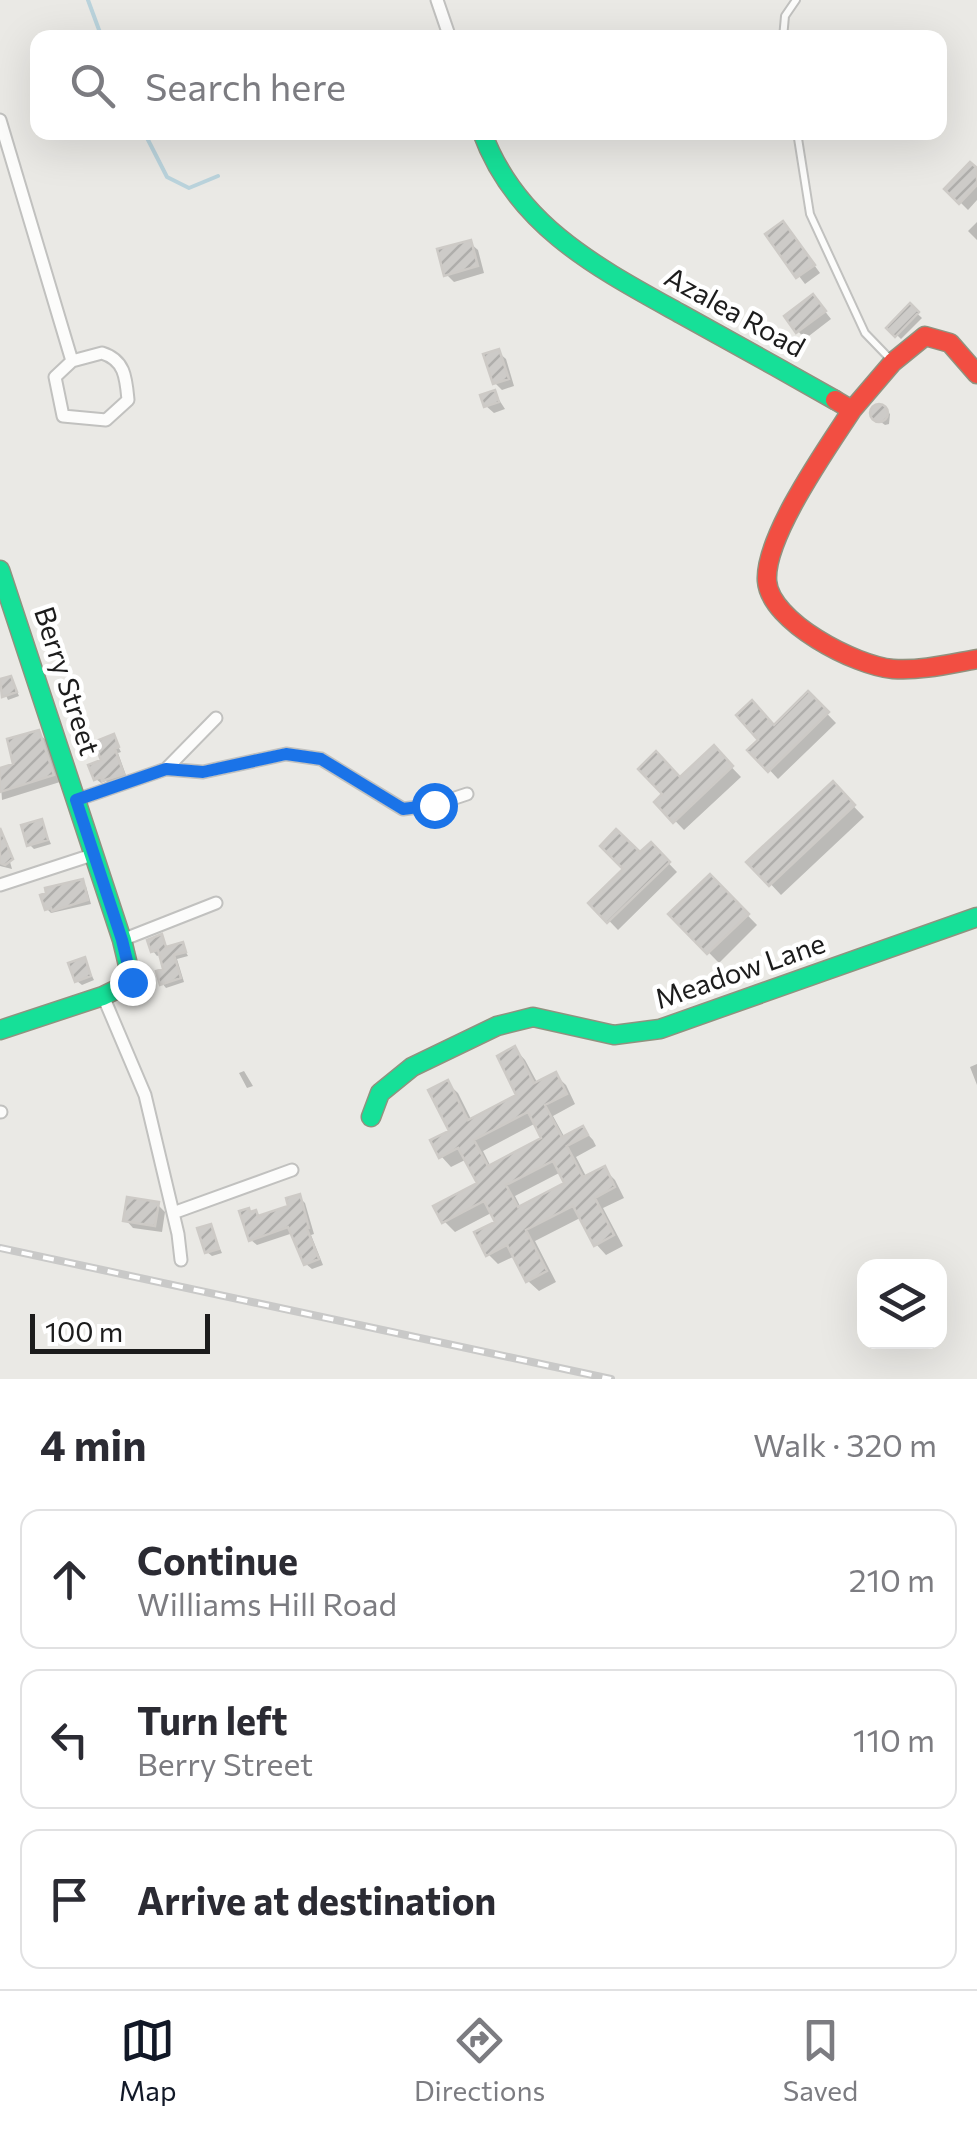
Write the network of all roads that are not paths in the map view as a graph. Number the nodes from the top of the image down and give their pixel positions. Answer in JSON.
{"nodes":[{"id":1,"x":438,"y":0,"type":"edge"},
{"id":2,"x":796,"y":0,"type":"edge"},
{"id":3,"x":447,"y":30,"type":"edge"},
{"id":4,"x":783,"y":30,"type":"edge"},
{"id":5,"x":0,"y":120,"type":"edge"},
{"id":6,"x":485,"y":140,"type":"edge"},
{"id":7,"x":798,"y":140,"type":"edge"},
{"id":8,"x":72,"y":361,"type":"junction"},
{"id":9,"x":893,"y":362,"type":"junction"},
{"id":10,"x":977,"y":374,"type":"edge"},
{"id":11,"x":852,"y":410,"type":"junction"},
{"id":12,"x":0,"y":570,"type":"edge"},
{"id":13,"x":977,"y":660,"type":"edge"},
{"id":14,"x":216,"y":718,"type":"dead end"},
{"id":15,"x":166,"y":769,"type":"junction"},
{"id":16,"x":468,"y":794,"type":"dead end"},
{"id":17,"x":76,"y":800,"type":"junction"},
{"id":18,"x":94,"y":854,"type":"junction"},
{"id":19,"x":0,"y":885,"type":"edge"},
{"id":20,"x":216,"y":903,"type":"dead end"},
{"id":21,"x":977,"y":917,"type":"edge"},
{"id":22,"x":122,"y":940,"type":"junction"},
{"id":23,"x":103,"y":996,"type":"junction"},
{"id":24,"x":0,"y":1030,"type":"edge"},
{"id":25,"x":371,"y":1117,"type":"dead end"},
{"id":26,"x":292,"y":1170,"type":"dead end"},
{"id":27,"x":173,"y":1213,"type":"junction"},
{"id":28,"x":181,"y":1260,"type":"dead end"}],
"edges":[{"from":1,"to":3,"type":"street"},
{"from":2,"to":4,"type":"lane"},
{"from":5,"to":8,"type":"street"},
{"from":6,"to":11,"type":"street","name":"Azalea Road"},
{"from":7,"to":9,"type":"lane"},
{"from":8,"to":8,"type":"street"},
{"from":9,"to":10,"type":"street"},
{"from":9,"to":11,"type":"street"},
{"from":11,"to":13,"type":"street"},
{"from":12,"to":17,"type":"street","name":"Berry Street"},
{"from":14,"to":15,"type":"street"},
{"from":15,"to":16,"type":"street"},
{"from":15,"to":17,"type":"street"},
{"from":17,"to":18,"type":"street","name":"Berry Street"},
{"from":18,"to":19,"type":"street"},
{"from":18,"to":22,"type":"street","name":"Berry Street"},
{"from":20,"to":22,"type":"street"},
{"from":21,"to":25,"type":"street","name":"Meadow Lane"},
{"from":22,"to":23,"type":"street","name":"Berry Street"},
{"from":23,"to":24,"type":"street"},
{"from":23,"to":27,"type":"street"},
{"from":26,"to":27,"type":"street"},
{"from":27,"to":28,"type":"street"}]}
